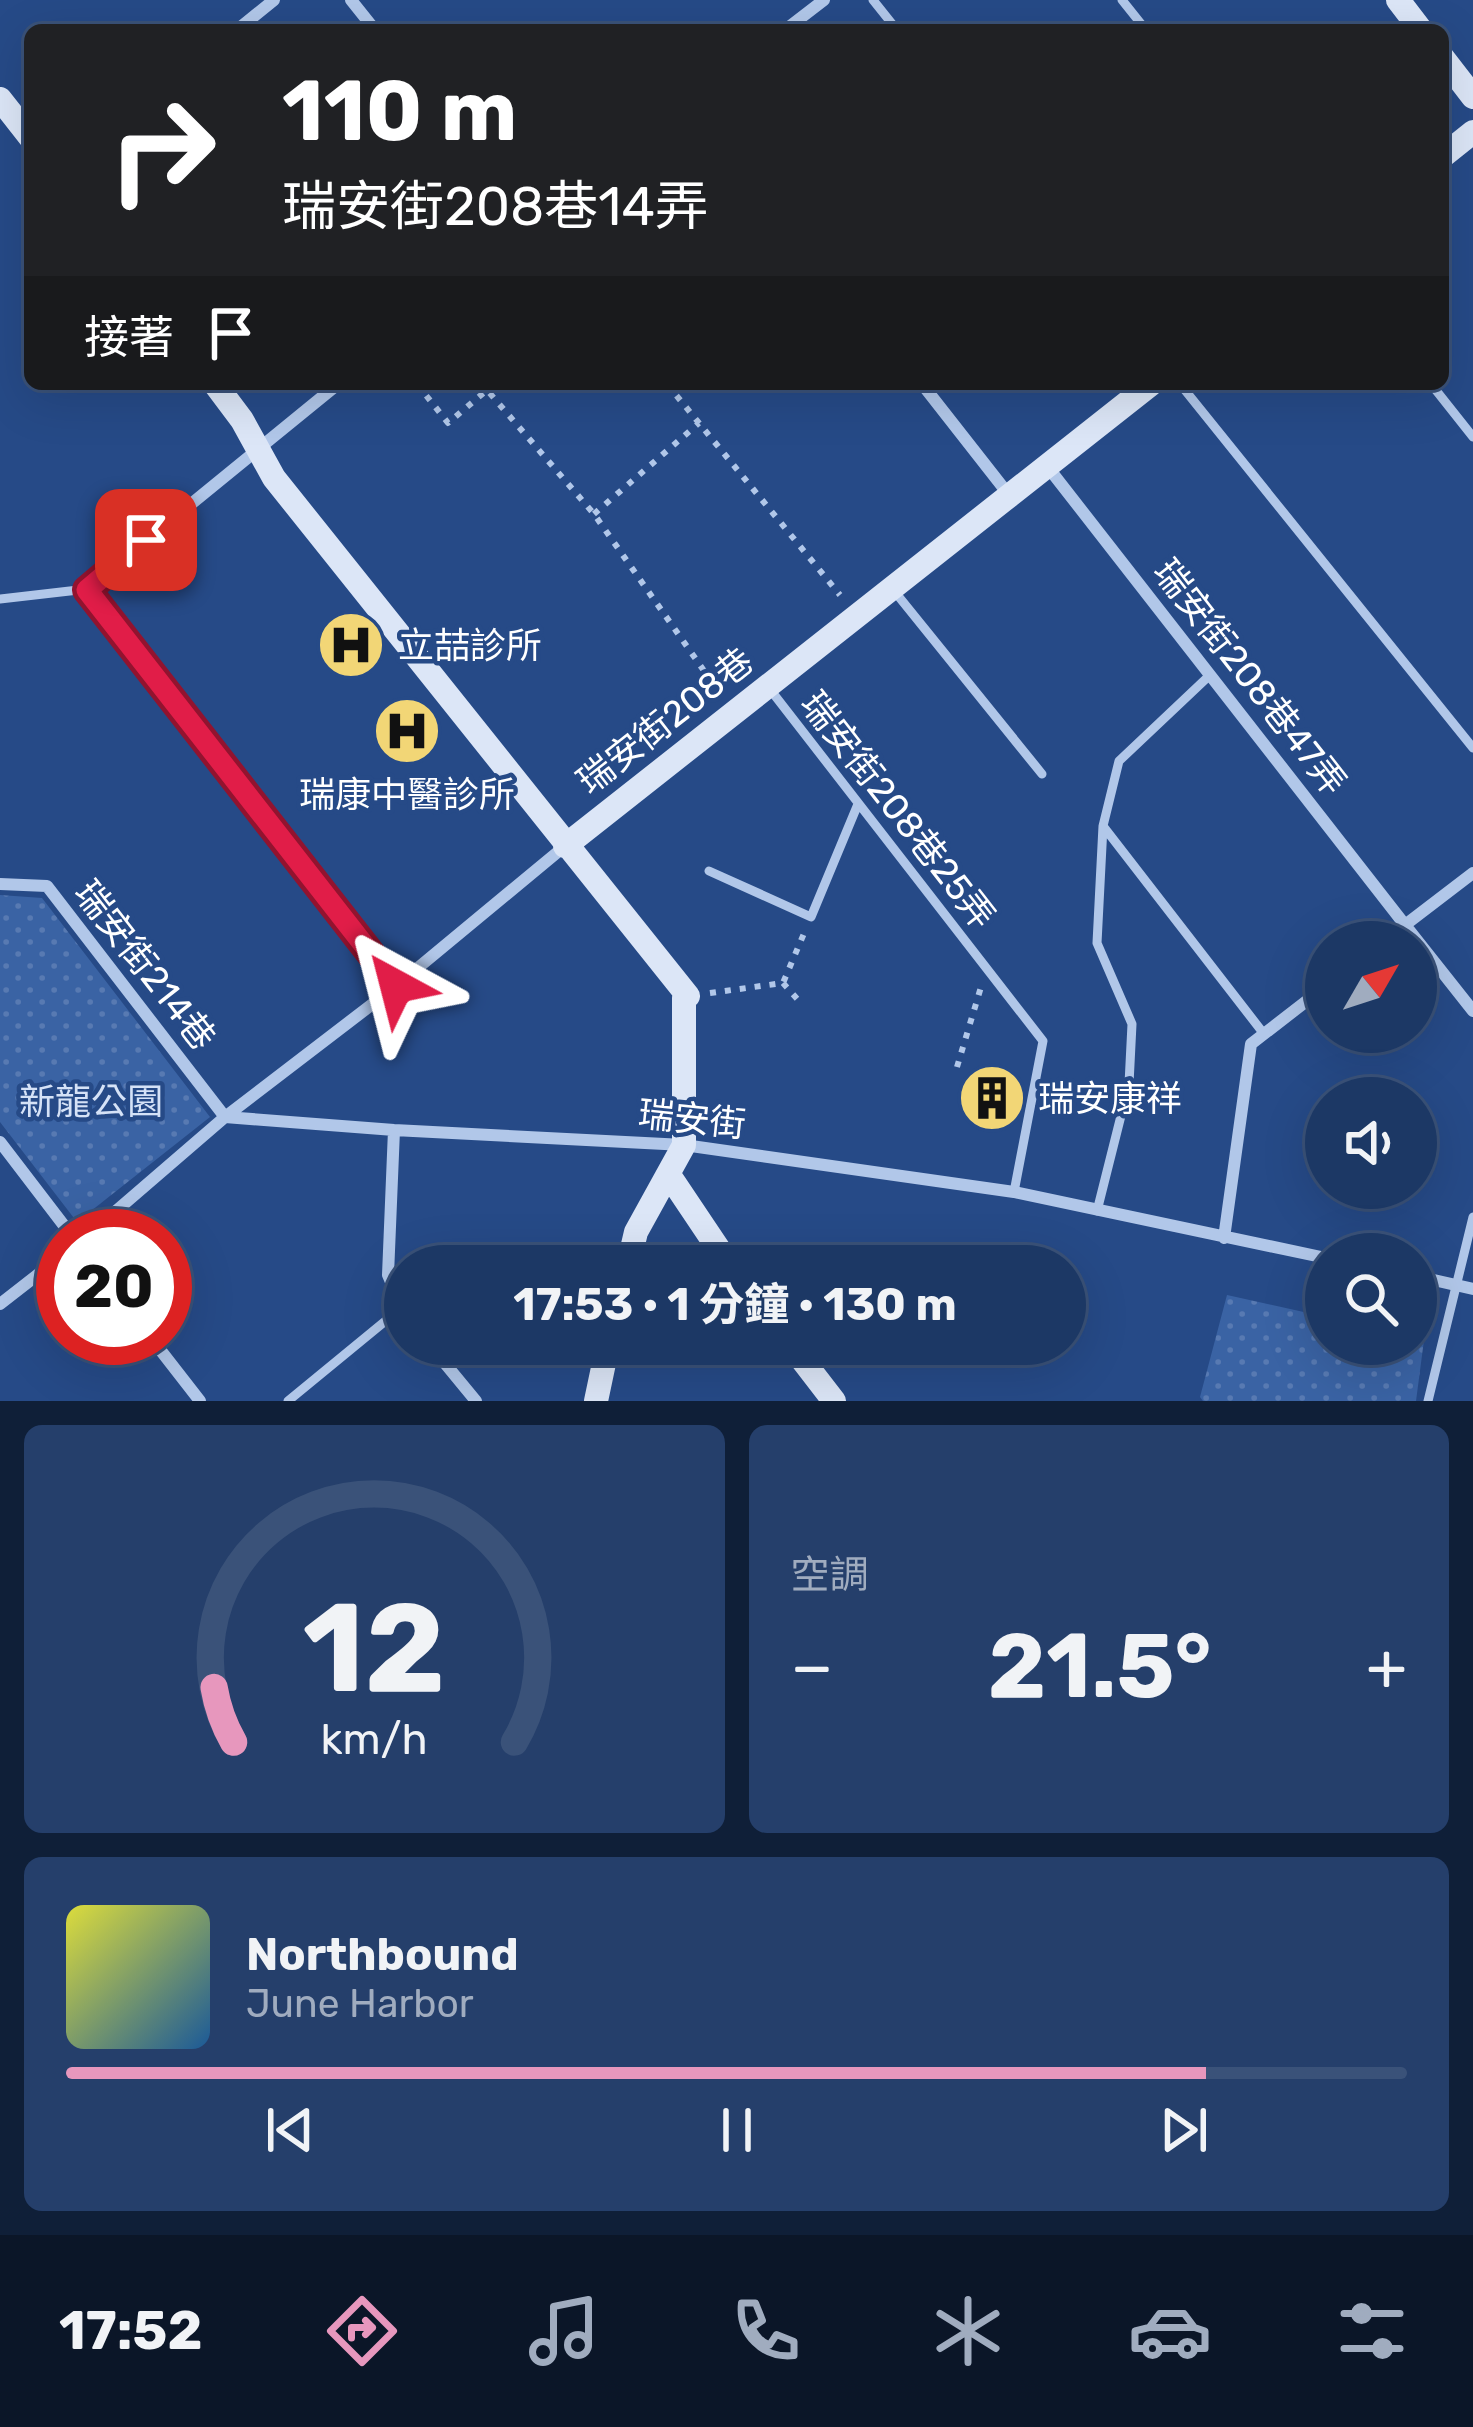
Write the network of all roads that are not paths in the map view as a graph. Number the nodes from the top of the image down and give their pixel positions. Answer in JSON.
{"nodes":[{"id":1,"x":274,"y":0,"type":"edge"},
{"id":2,"x":350,"y":0,"type":"edge"},
{"id":3,"x":824,"y":0,"type":"edge"},
{"id":4,"x":873,"y":0,"type":"edge"},
{"id":5,"x":1122,"y":0,"type":"edge"},
{"id":6,"x":1398,"y":0,"type":"edge"},
{"id":7,"x":244,"y":24,"type":"edge"},
{"id":8,"x":370,"y":24,"type":"edge"},
{"id":9,"x":793,"y":24,"type":"edge"},
{"id":10,"x":892,"y":24,"type":"edge"},
{"id":11,"x":1141,"y":24,"type":"edge"},
{"id":12,"x":1416,"y":24,"type":"edge"},
{"id":13,"x":1449,"y":66,"type":"edge"},
{"id":14,"x":1473,"y":97,"type":"edge"},
{"id":15,"x":0,"y":99,"type":"edge"},
{"id":16,"x":15,"y":130,"type":"edge"},
{"id":17,"x":1473,"y":132,"type":"edge"},
{"id":18,"x":1449,"y":151,"type":"edge"},
{"id":19,"x":219,"y":390,"type":"edge"},
{"id":20,"x":330,"y":390,"type":"edge"},
{"id":21,"x":927,"y":390,"type":"edge"},
{"id":22,"x":1143,"y":390,"type":"edge"},
{"id":23,"x":1185,"y":390,"type":"edge"},
{"id":24,"x":1436,"y":390,"type":"edge"},
{"id":25,"x":1473,"y":437,"type":"edge"},
{"id":26,"x":255,"y":449,"type":"junction"},
{"id":27,"x":1047,"y":465,"type":"junction"},
{"id":28,"x":1009,"y":495,"type":"junction"},
{"id":29,"x":893,"y":589,"type":"junction"},
{"id":30,"x":87,"y":590,"type":"junction"},
{"id":31,"x":0,"y":599,"type":"edge"},
{"id":32,"x":1210,"y":675,"type":"junction"},
{"id":33,"x":768,"y":686,"type":"junction"},
{"id":34,"x":1473,"y":748,"type":"edge"},
{"id":35,"x":1042,"y":775,"type":"dead end"},
{"id":36,"x":858,"y":804,"type":"junction"},
{"id":37,"x":1103,"y":826,"type":"junction"},
{"id":38,"x":565,"y":846,"type":"junction"},
{"id":39,"x":709,"y":872,"type":"dead end"},
{"id":40,"x":1473,"y":873,"type":"edge"},
{"id":41,"x":0,"y":884,"type":"edge"},
{"id":42,"x":1402,"y":921,"type":"edge"},
{"id":43,"x":1410,"y":921,"type":"edge"},
{"id":44,"x":1437,"y":965,"type":"edge"},
{"id":45,"x":396,"y":986,"type":"junction"},
{"id":46,"x":1305,"y":1002,"type":"edge"},
{"id":47,"x":1473,"y":1011,"type":"edge"},
{"id":48,"x":1264,"y":1034,"type":"junction"},
{"id":49,"x":225,"y":1117,"type":"junction"},
{"id":50,"x":394,"y":1130,"type":"junction"},
{"id":51,"x":0,"y":1142,"type":"edge"},
{"id":52,"x":684,"y":1144,"type":"junction"},
{"id":53,"x":669,"y":1175,"type":"junction"},
{"id":54,"x":1013,"y":1192,"type":"junction"},
{"id":55,"x":51,"y":1209,"type":"edge"},
{"id":56,"x":118,"y":1209,"type":"edge"},
{"id":57,"x":1097,"y":1210,"type":"junction"},
{"id":58,"x":1473,"y":1217,"type":"edge"},
{"id":59,"x":1224,"y":1238,"type":"junction"},
{"id":60,"x":389,"y":1245,"type":"edge"},
{"id":61,"x":633,"y":1245,"type":"edge"},
{"id":62,"x":716,"y":1245,"type":"edge"},
{"id":63,"x":1305,"y":1254,"type":"edge"},
{"id":64,"x":36,"y":1276,"type":"edge"},
{"id":65,"x":1437,"y":1280,"type":"edge"},
{"id":66,"x":1454,"y":1284,"type":"junction"},
{"id":67,"x":1473,"y":1289,"type":"edge"},
{"id":68,"x":0,"y":1304,"type":"edge"},
{"id":69,"x":384,"y":1326,"type":"edge"},
{"id":70,"x":172,"y":1365,"type":"edge"},
{"id":71,"x":446,"y":1365,"type":"edge"},
{"id":72,"x":603,"y":1365,"type":"edge"},
{"id":73,"x":806,"y":1365,"type":"edge"},
{"id":74,"x":200,"y":1401,"type":"edge"},
{"id":75,"x":288,"y":1401,"type":"edge"},
{"id":76,"x":476,"y":1401,"type":"edge"},
{"id":77,"x":596,"y":1401,"type":"edge"},
{"id":78,"x":834,"y":1401,"type":"edge"},
{"id":79,"x":1428,"y":1401,"type":"edge"}],
"edges":[{"from":1,"to":7,"type":"street"},
{"from":2,"to":8,"type":"street"},
{"from":3,"to":9,"type":"street"},
{"from":4,"to":10,"type":"lane"},
{"from":5,"to":11,"type":"lane"},
{"from":6,"to":12,"type":"street"},
{"from":13,"to":14,"type":"street"},
{"from":15,"to":16,"type":"street"},
{"from":17,"to":18,"type":"street"},
{"from":19,"to":26,"type":"street"},
{"from":20,"to":26,"type":"street"},
{"from":21,"to":28,"type":"street"},
{"from":22,"to":27,"type":"street","name":"瑞安街208巷"},
{"from":23,"to":34,"type":"lane"},
{"from":24,"to":25,"type":"lane"},
{"from":26,"to":30,"type":"street"},
{"from":26,"to":38,"type":"street"},
{"from":27,"to":28,"type":"street","name":"瑞安街208巷"},
{"from":27,"to":32,"type":"street","name":"瑞安街208巷47弄"},
{"from":28,"to":29,"type":"street","name":"瑞安街208巷"},
{"from":29,"to":33,"type":"street","name":"瑞安街208巷"},
{"from":29,"to":35,"type":"lane"},
{"from":30,"to":31,"type":"lane"},
{"from":30,"to":45,"type":"lane"},
{"from":32,"to":37,"type":"lane"},
{"from":32,"to":42,"type":"street","name":"瑞安街208巷47弄"},
{"from":33,"to":36,"type":"lane","name":"瑞安街208巷25弄"},
{"from":33,"to":38,"type":"street","name":"瑞安街208巷"},
{"from":36,"to":39,"type":"lane"},
{"from":36,"to":54,"type":"lane","name":"瑞安街208巷25弄"},
{"from":37,"to":48,"type":"lane"},
{"from":37,"to":57,"type":"lane"},
{"from":38,"to":45,"type":"street","name":"瑞安街208巷"},
{"from":38,"to":52,"type":"street"},
{"from":40,"to":43,"type":"street"},
{"from":41,"to":49,"type":"street","name":"瑞安街214巷"},
{"from":44,"to":47,"type":"street","name":"瑞安街208巷47弄"},
{"from":45,"to":49,"type":"street","name":"瑞安街208巷"},
{"from":46,"to":48,"type":"street"},
{"from":48,"to":59,"type":"street"},
{"from":49,"to":50,"type":"street","name":"瑞安街"},
{"from":49,"to":56,"type":"street"},
{"from":50,"to":52,"type":"street","name":"瑞安街"},
{"from":50,"to":60,"type":"street"},
{"from":51,"to":55,"type":"street"},
{"from":52,"to":53,"type":"street"},
{"from":52,"to":54,"type":"street","name":"瑞安街"},
{"from":53,"to":61,"type":"street"},
{"from":53,"to":62,"type":"street"},
{"from":54,"to":57,"type":"street","name":"瑞安街"},
{"from":57,"to":59,"type":"street","name":"瑞安街"},
{"from":58,"to":66,"type":"lane"},
{"from":59,"to":63,"type":"street","name":"瑞安街"},
{"from":64,"to":68,"type":"street"},
{"from":65,"to":66,"type":"street"},
{"from":66,"to":67,"type":"street"},
{"from":66,"to":79,"type":"lane"},
{"from":69,"to":75,"type":"lane"},
{"from":70,"to":74,"type":"street"},
{"from":71,"to":76,"type":"street"},
{"from":72,"to":77,"type":"street"},
{"from":73,"to":78,"type":"street"}]}
